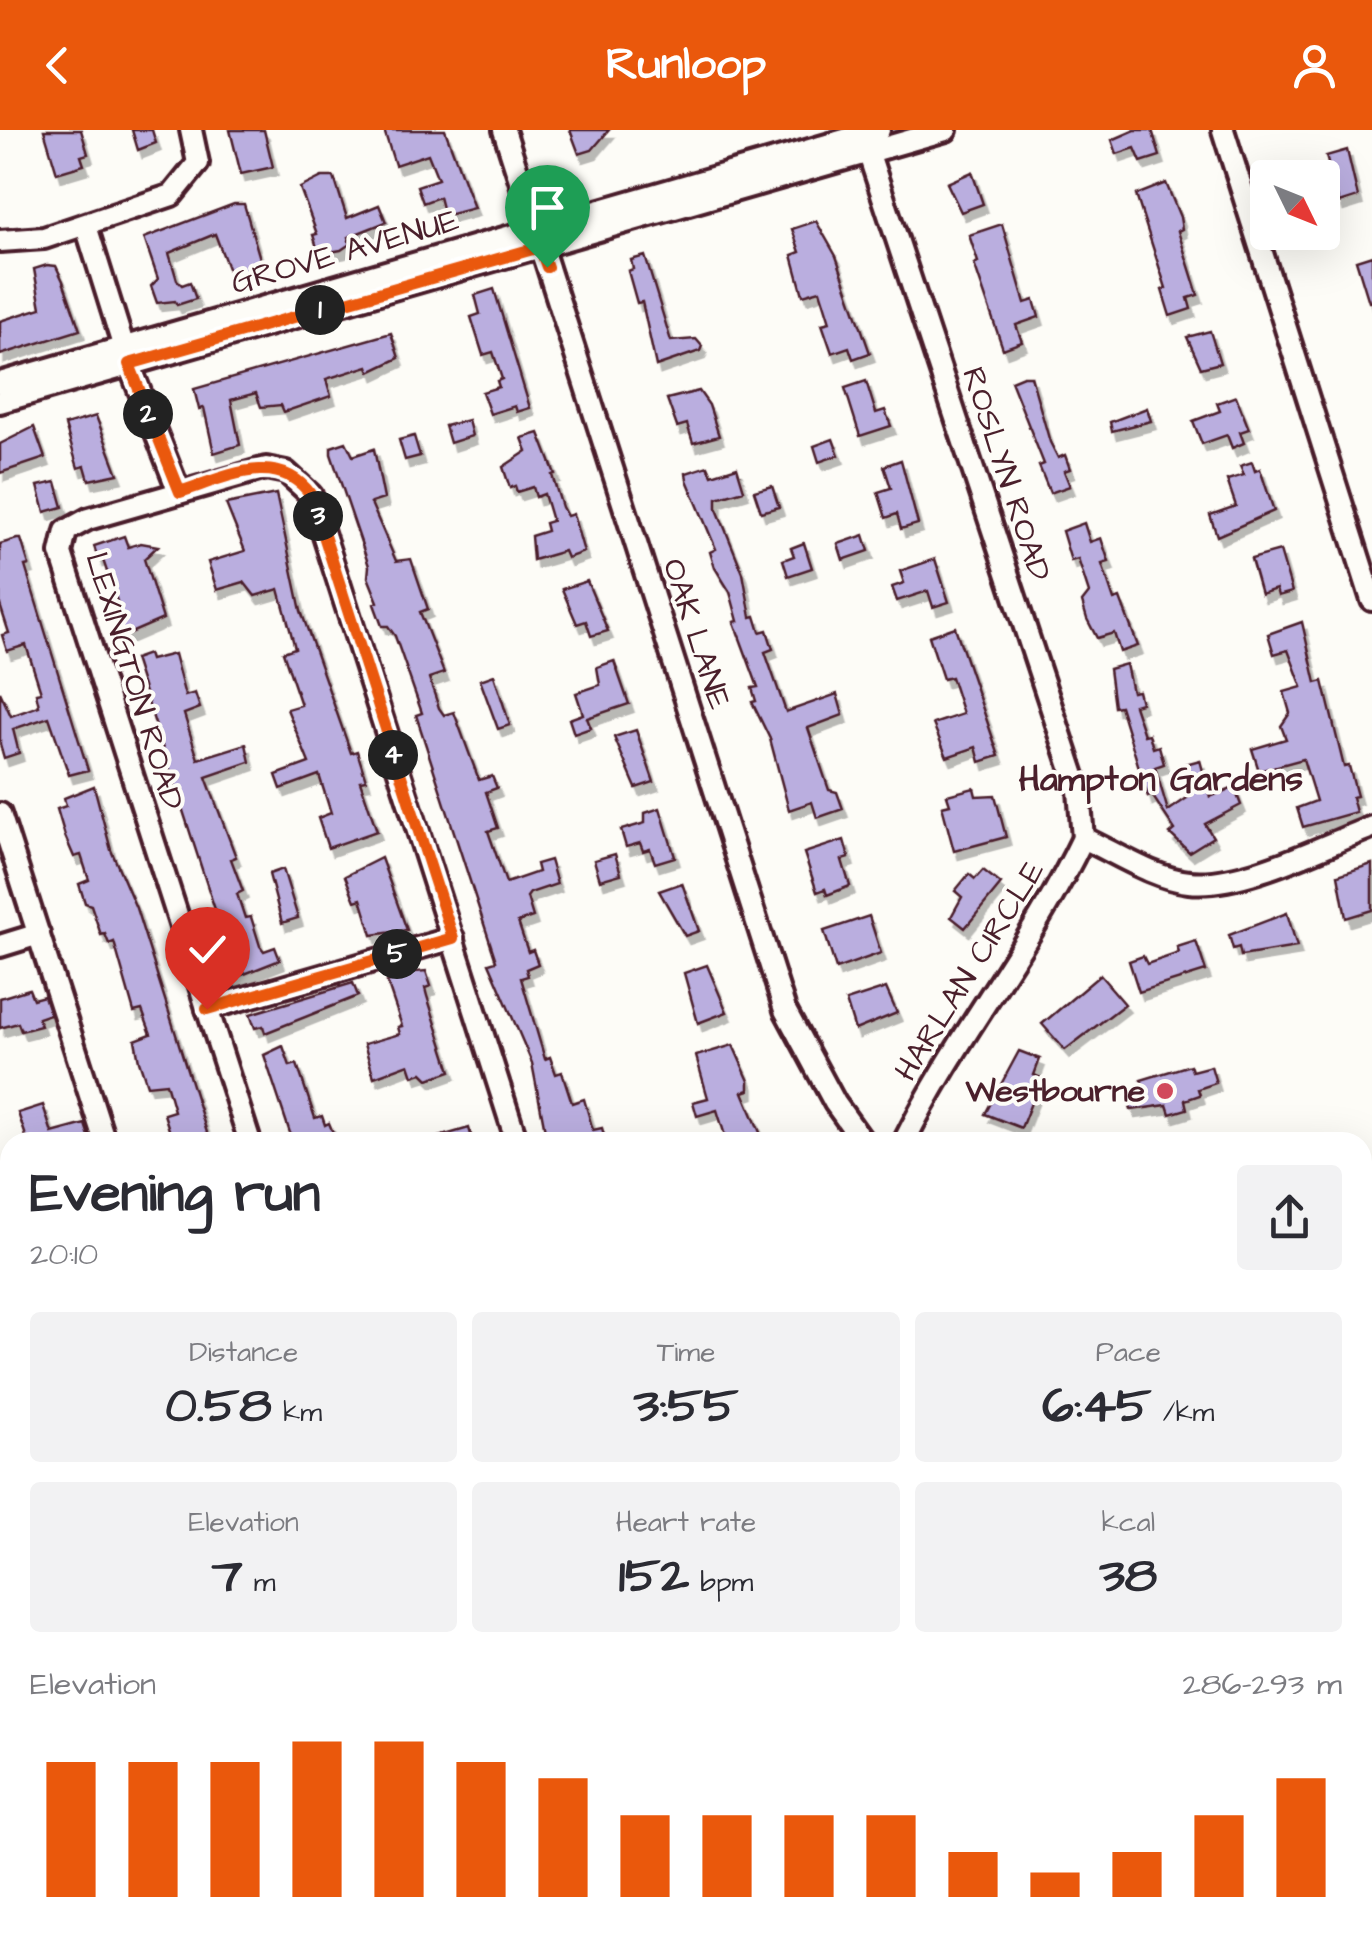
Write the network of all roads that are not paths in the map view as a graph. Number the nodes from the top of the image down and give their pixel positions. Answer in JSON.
{"nodes":[{"id":1,"x":191,"y":130,"type":"edge"},
{"id":2,"x":504,"y":130,"type":"edge"},
{"id":3,"x":946,"y":130,"type":"edge"},
{"id":4,"x":1223,"y":130,"type":"edge"},
{"id":5,"x":868,"y":137,"type":"edge"},
{"id":6,"x":86,"y":226,"type":"junction"},
{"id":7,"x":538,"y":238,"type":"junction"},
{"id":8,"x":0,"y":241,"type":"edge"},
{"id":9,"x":126,"y":356,"type":"junction"},
{"id":10,"x":0,"y":383,"type":"edge"},
{"id":11,"x":0,"y":402,"type":"edge"},
{"id":12,"x":180,"y":492,"type":"junction"},
{"id":13,"x":1372,"y":600,"type":"edge"},
{"id":14,"x":0,"y":814,"type":"edge"},
{"id":15,"x":1372,"y":828,"type":"edge"},
{"id":16,"x":1083,"y":838,"type":"junction"},
{"id":17,"x":39,"y":934,"type":"junction"},
{"id":18,"x":453,"y":938,"type":"junction"},
{"id":19,"x":0,"y":946,"type":"edge"},
{"id":20,"x":207,"y":1009,"type":"junction"},
{"id":21,"x":102,"y":1132,"type":"edge"},
{"id":22,"x":247,"y":1132,"type":"edge"},
{"id":23,"x":515,"y":1132,"type":"edge"},
{"id":24,"x":855,"y":1132,"type":"edge"},
{"id":25,"x":909,"y":1132,"type":"edge"}],
"edges":[{"from":1,"to":6,"type":"street"},
{"from":2,"to":7,"type":"street","name":"OAK LANE"},
{"from":3,"to":5,"type":"street","name":"GROVE AVENUE"},
{"from":4,"to":13,"type":"street"},
{"from":5,"to":7,"type":"street","name":"GROVE AVENUE"},
{"from":5,"to":16,"type":"street","name":"ROSLYN ROAD"},
{"from":6,"to":8,"type":"street"},
{"from":6,"to":9,"type":"street"},
{"from":7,"to":9,"type":"street","name":"GROVE AVENUE"},
{"from":7,"to":24,"type":"street","name":"OAK LANE"},
{"from":9,"to":10,"type":"street","name":"GROVE AVENUE"},
{"from":9,"to":11,"type":"street","name":"GROVE AVENUE"},
{"from":9,"to":12,"type":"street"},
{"from":12,"to":18,"type":"street","name":"LEXINGTON ROAD"},
{"from":12,"to":20,"type":"street","name":"LEXINGTON ROAD"},
{"from":14,"to":17,"type":"street"},
{"from":15,"to":16,"type":"street","name":"HARLAN CIRCLE"},
{"from":16,"to":25,"type":"street","name":"HARLAN CIRCLE"},
{"from":17,"to":19,"type":"street"},
{"from":17,"to":21,"type":"street"},
{"from":18,"to":20,"type":"street"},
{"from":18,"to":23,"type":"street","name":"LEXINGTON ROAD"},
{"from":20,"to":22,"type":"street","name":"LEXINGTON ROAD"}]}
